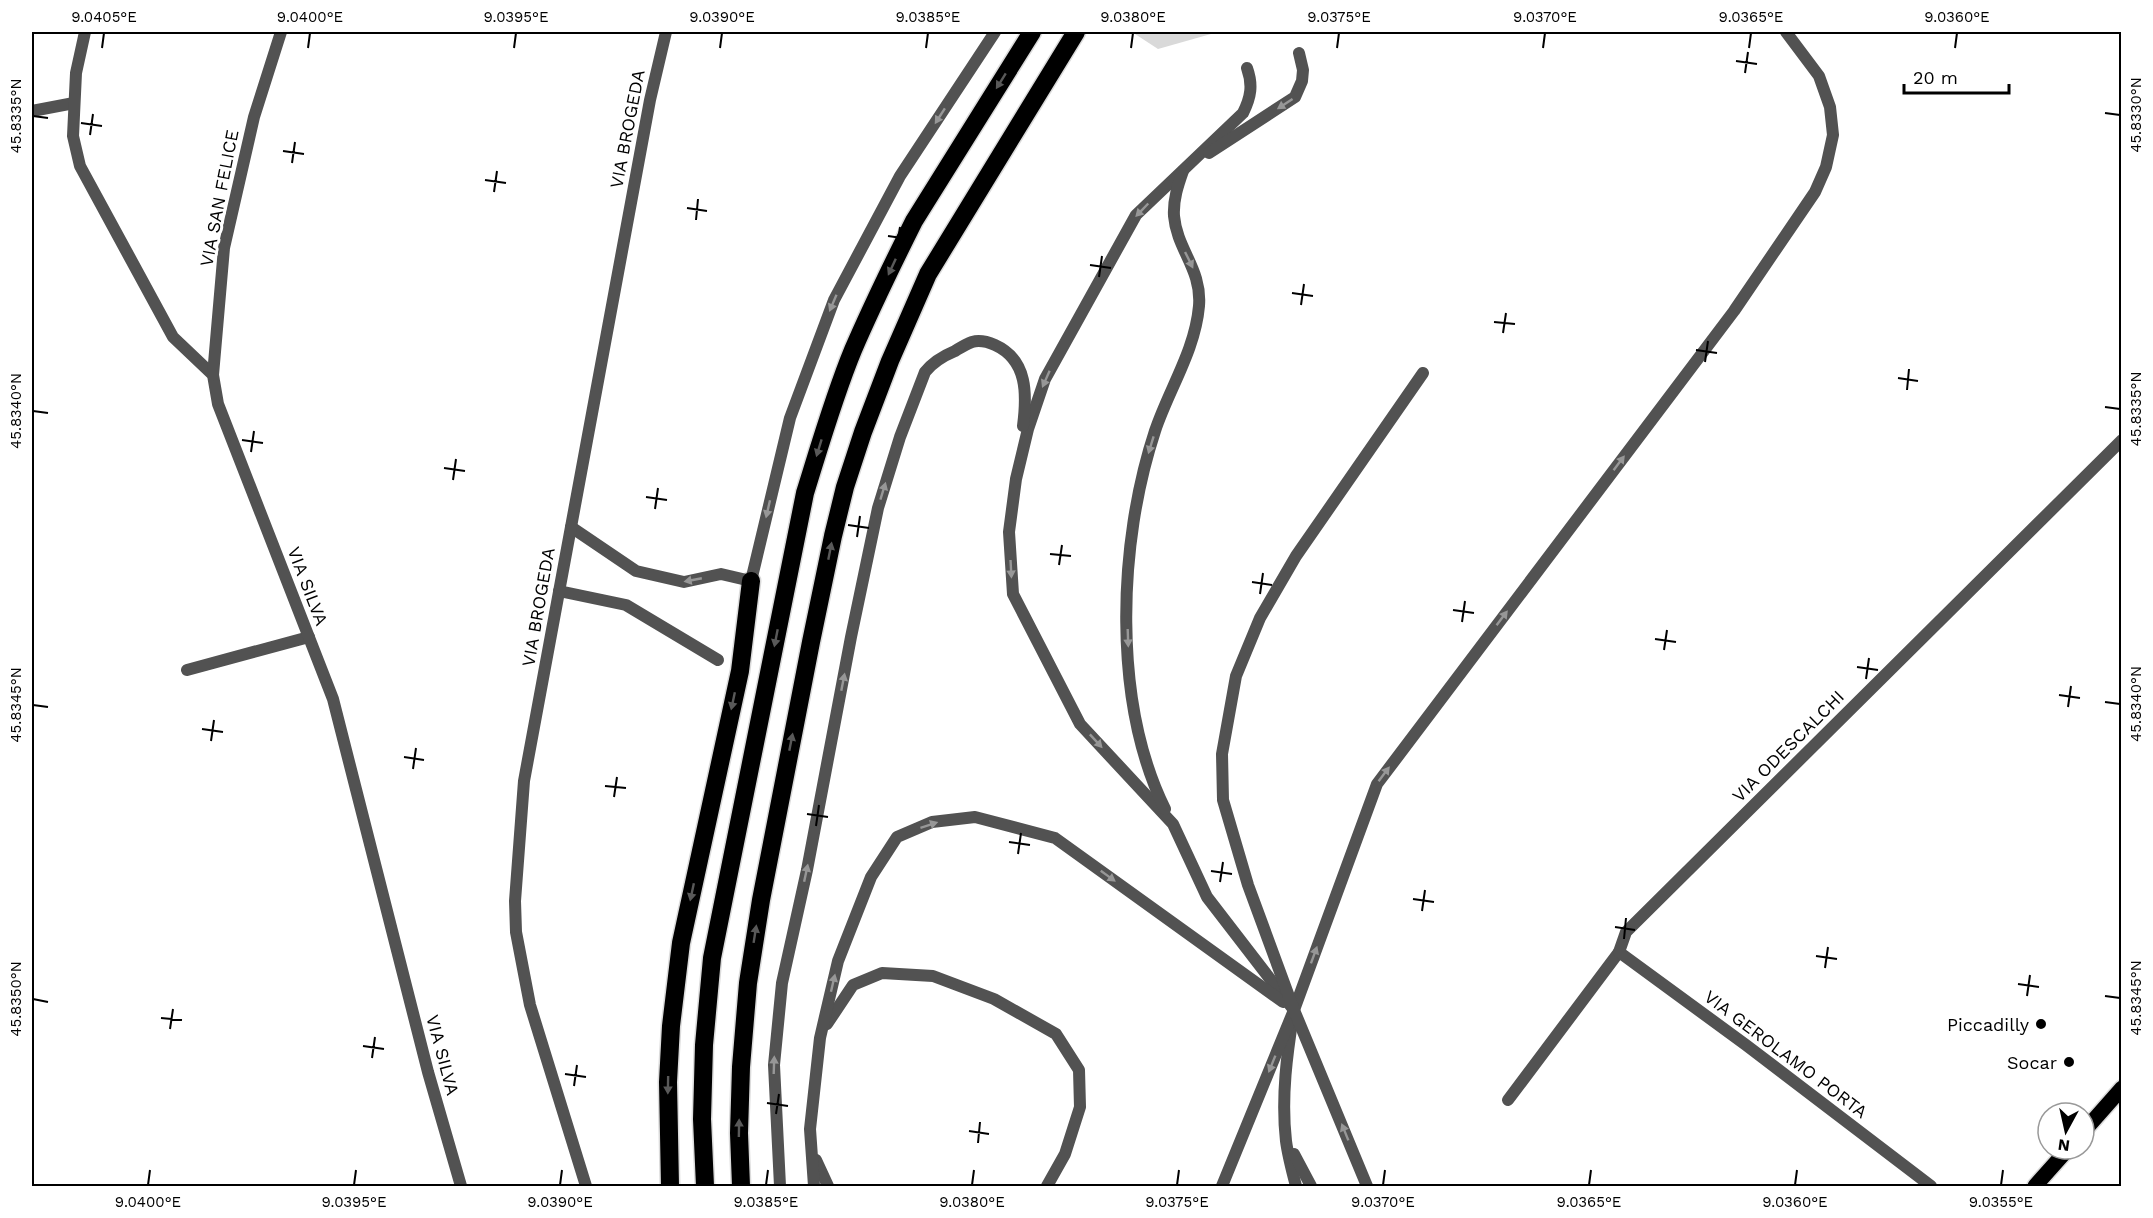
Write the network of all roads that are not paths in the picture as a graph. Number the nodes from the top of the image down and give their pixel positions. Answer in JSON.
{"nodes":[{"id":1,"x":85,"y":32,"type":"edge"},
{"id":2,"x":281,"y":32,"type":"edge"},
{"id":3,"x":666,"y":32,"type":"edge"},
{"id":4,"x":995,"y":32,"type":"edge"},
{"id":5,"x":1032,"y":32,"type":"edge"},
{"id":6,"x":1076,"y":32,"type":"edge"},
{"id":7,"x":1786,"y":32,"type":"edge"},
{"id":8,"x":1299,"y":53,"type":"dead end"},
{"id":9,"x":1247,"y":68,"type":"dead end"},
{"id":10,"x":74,"y":103,"type":"junction"},
{"id":11,"x":32,"y":111,"type":"edge"},
{"id":12,"x":1184,"y":169,"type":"junction"},
{"id":13,"x":1423,"y":373,"type":"dead end"},
{"id":14,"x":213,"y":375,"type":"junction"},
{"id":15,"x":2121,"y":440,"type":"edge"},
{"id":16,"x":1017,"y":475,"type":"junction"},
{"id":17,"x":571,"y":527,"type":"junction"},
{"id":18,"x":751,"y":581,"type":"junction"},
{"id":19,"x":559,"y":591,"type":"junction"},
{"id":20,"x":309,"y":637,"type":"junction"},
{"id":21,"x":718,"y":660,"type":"dead end"},
{"id":22,"x":187,"y":670,"type":"dead end"},
{"id":23,"x":1173,"y":824,"type":"junction"},
{"id":24,"x":1619,"y":951,"type":"junction"},
{"id":25,"x":1294,"y":1010,"type":"junction"},
{"id":26,"x":820,"y":1038,"type":"junction"},
{"id":27,"x":2121,"y":1088,"type":"edge"},
{"id":28,"x":1508,"y":1100,"type":"dead end"},
{"id":29,"x":2096,"y":1117,"type":"edge"},
{"id":30,"x":810,"y":1129,"type":"junction"},
{"id":31,"x":1286,"y":1140,"type":"junction"},
{"id":32,"x":2057,"y":1161,"type":"edge"},
{"id":33,"x":461,"y":1186,"type":"edge"},
{"id":34,"x":586,"y":1186,"type":"edge"},
{"id":35,"x":670,"y":1186,"type":"edge"},
{"id":36,"x":705,"y":1186,"type":"edge"},
{"id":37,"x":741,"y":1186,"type":"edge"},
{"id":38,"x":780,"y":1186,"type":"edge"},
{"id":39,"x":814,"y":1186,"type":"edge"},
{"id":40,"x":828,"y":1186,"type":"edge"},
{"id":41,"x":1047,"y":1186,"type":"edge"},
{"id":42,"x":1222,"y":1186,"type":"edge"},
{"id":43,"x":1296,"y":1186,"type":"edge"},
{"id":44,"x":1311,"y":1186,"type":"edge"},
{"id":45,"x":1367,"y":1186,"type":"edge"},
{"id":46,"x":1931,"y":1186,"type":"edge"},
{"id":47,"x":2035,"y":1186,"type":"edge"}],
"edges":[{"from":1,"to":10,"type":"street"},
{"from":2,"to":14,"type":"street","name":"VIA SAN FELICE"},
{"from":3,"to":17,"type":"street","name":"VIA BROGEDA"},
{"from":4,"to":18,"type":"street","one_way":true},
{"from":5,"to":36,"type":"highway","one_way":true},
{"from":37,"to":6,"type":"highway","one_way":true},
{"from":25,"to":7,"type":"street","one_way":true},
{"from":8,"to":12,"type":"street","one_way":true},
{"from":9,"to":12,"type":"street"},
{"from":10,"to":11,"type":"street"},
{"from":10,"to":14,"type":"street"},
{"from":12,"to":16,"type":"street","one_way":true},
{"from":12,"to":23,"type":"street","one_way":true},
{"from":13,"to":25,"type":"street"},
{"from":14,"to":20,"type":"street","name":"VIA SILVA"},
{"from":15,"to":24,"type":"street","name":"VIA ODESCALCHI"},
{"from":16,"to":23,"type":"street","one_way":true},
{"from":38,"to":16,"type":"street","one_way":true},
{"from":18,"to":17,"type":"street","one_way":true},
{"from":17,"to":19,"type":"street","name":"VIA BROGEDA"},
{"from":18,"to":35,"type":"highway","one_way":true},
{"from":19,"to":21,"type":"street"},
{"from":19,"to":34,"type":"street","name":"VIA BROGEDA"},
{"from":20,"to":22,"type":"street"},
{"from":20,"to":33,"type":"street","name":"VIA SILVA"},
{"from":23,"to":25,"type":"street"},
{"from":24,"to":28,"type":"street","name":"VIA ODESCALCHI"},
{"from":24,"to":46,"type":"street","name":"VIA GEROLAMO PORTA"},
{"from":26,"to":25,"type":"street","one_way":true},
{"from":25,"to":31,"type":"street"},
{"from":25,"to":42,"type":"street","one_way":true},
{"from":45,"to":25,"type":"street","one_way":true},
{"from":26,"to":30,"type":"street"},
{"from":26,"to":41,"type":"street"},
{"from":27,"to":29,"type":"main road"},
{"from":30,"to":39,"type":"street"},
{"from":30,"to":40,"type":"street"},
{"from":31,"to":43,"type":"street"},
{"from":31,"to":44,"type":"street"},
{"from":32,"to":47,"type":"main road"}]}
